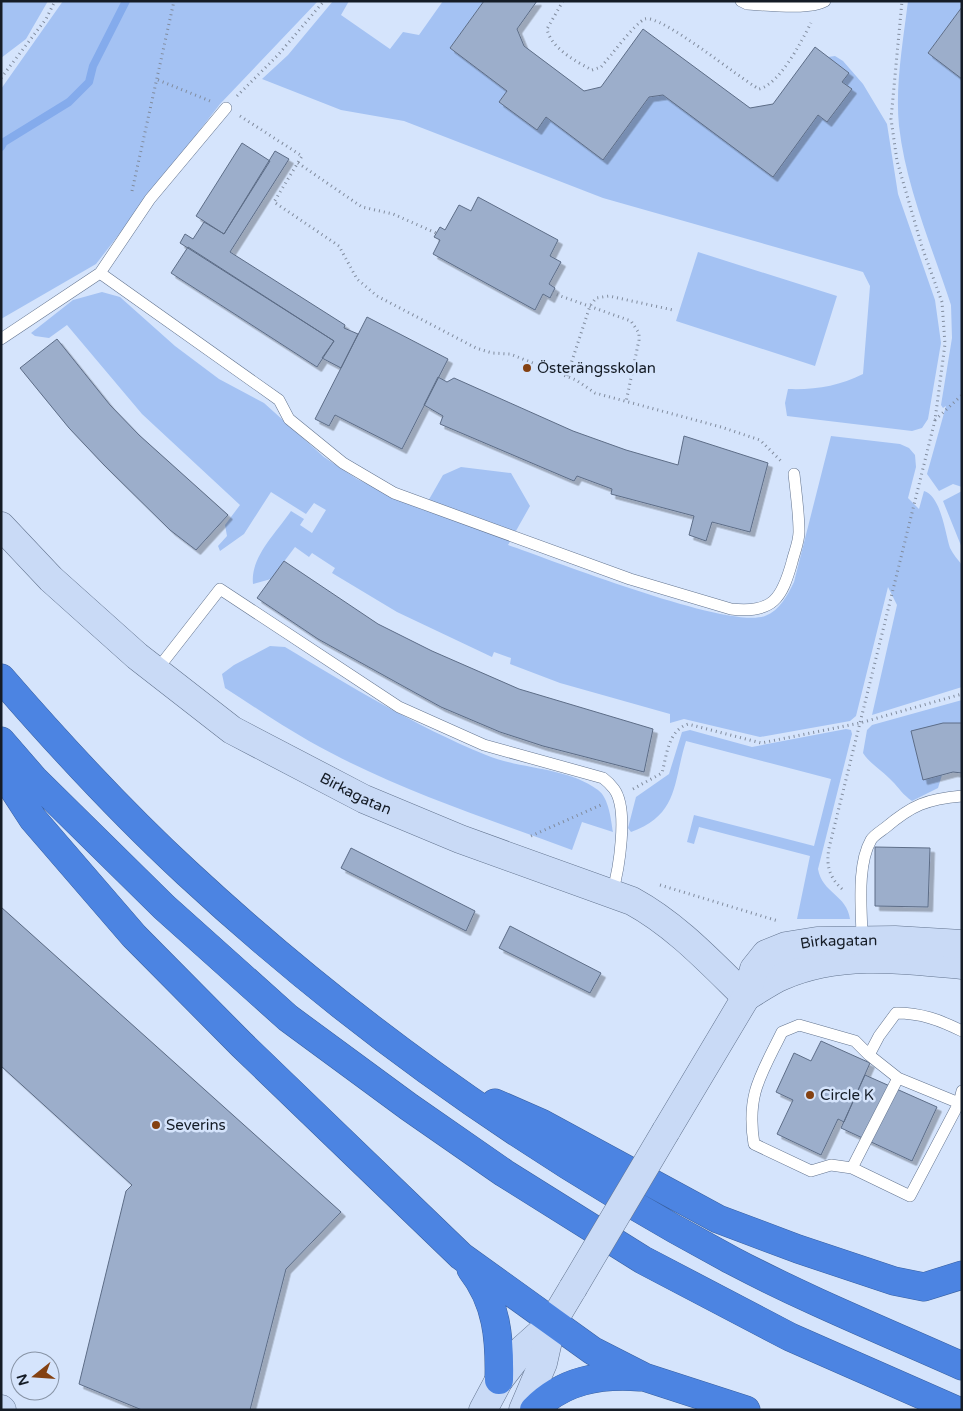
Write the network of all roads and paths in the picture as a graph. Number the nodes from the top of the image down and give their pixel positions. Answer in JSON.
{"nodes":[{"id":1,"x":56,"y":1,"type":"edge"},
{"id":2,"x":174,"y":1,"type":"edge"},
{"id":3,"x":324,"y":1,"type":"edge"},
{"id":4,"x":563,"y":1,"type":"edge"},
{"id":5,"x":741,"y":1,"type":"edge"},
{"id":6,"x":826,"y":1,"type":"edge"},
{"id":7,"x":902,"y":1,"type":"edge"},
{"id":8,"x":804,"y":35,"type":"dead end"},
{"id":9,"x":7,"y":70,"type":"junction"},
{"id":10,"x":1,"y":71,"type":"edge"},
{"id":11,"x":1,"y":78,"type":"edge"},
{"id":12,"x":158,"y":80,"type":"junction"},
{"id":13,"x":226,"y":108,"type":"junction"},
{"id":14,"x":298,"y":163,"type":"junction"},
{"id":15,"x":131,"y":196,"type":"dead end"},
{"id":16,"x":436,"y":233,"type":"dead end"},
{"id":17,"x":100,"y":274,"type":"junction"},
{"id":18,"x":552,"y":293,"type":"dead end"},
{"id":19,"x":590,"y":306,"type":"junction"},
{"id":20,"x":674,"y":310,"type":"dead end"},
{"id":21,"x":1,"y":339,"type":"edge"},
{"id":22,"x":567,"y":376,"type":"junction"},
{"id":23,"x":962,"y":395,"type":"edge"},
{"id":24,"x":626,"y":402,"type":"junction"},
{"id":25,"x":935,"y":420,"type":"junction"},
{"id":26,"x":794,"y":474,"type":"joint"},
{"id":27,"x":1,"y":526,"type":"edge"},
{"id":28,"x":156,"y":671,"type":"junction"},
{"id":29,"x":1,"y":678,"type":"edge"},
{"id":30,"x":962,"y":694,"type":"edge"},
{"id":31,"x":860,"y":723,"type":"junction"},
{"id":32,"x":1,"y":741,"type":"edge"},
{"id":33,"x":1,"y":770,"type":"edge"},
{"id":34,"x":962,"y":796,"type":"edge"},
{"id":35,"x":618,"y":798,"type":"junction"},
{"id":36,"x":527,"y":838,"type":"dead end"},
{"id":37,"x":612,"y":893,"type":"junction"},
{"id":38,"x":847,"y":893,"type":"dead end"},
{"id":39,"x":962,"y":944,"type":"edge"},
{"id":40,"x":863,"y":950,"type":"junction"},
{"id":41,"x":962,"y":965,"type":"edge"},
{"id":42,"x":746,"y":997,"type":"junction"},
{"id":43,"x":962,"y":1031,"type":"edge"},
{"id":44,"x":870,"y":1055,"type":"junction"},
{"id":45,"x":439,"y":1078,"type":"junction"},
{"id":46,"x":898,"y":1078,"type":"junction"},
{"id":47,"x":962,"y":1091,"type":"edge"},
{"id":48,"x":960,"y":1103,"type":"edge"},
{"id":49,"x":852,"y":1168,"type":"junction"},
{"id":50,"x":460,"y":1256,"type":"junction"},
{"id":51,"x":962,"y":1275,"type":"edge"},
{"id":52,"x":552,"y":1323,"type":"junction"},
{"id":53,"x":962,"y":1366,"type":"edge"},
{"id":54,"x":644,"y":1377,"type":"junction"},
{"id":55,"x":499,"y":1380,"type":"junction"},
{"id":56,"x":483,"y":1410,"type":"edge"},
{"id":57,"x":522,"y":1410,"type":"edge"},
{"id":58,"x":534,"y":1410,"type":"edge"},
{"id":59,"x":746,"y":1410,"type":"edge"},
{"id":60,"x":956,"y":1410,"type":"edge"}],
"edges":[{"from":1,"to":9,"type":"path"},
{"from":2,"to":12,"type":"path"},
{"from":3,"to":13,"type":"path"},
{"from":4,"to":8,"type":"path"},
{"from":5,"to":6,"type":"lane"},
{"from":7,"to":25,"type":"path"},
{"from":9,"to":10,"type":"path"},
{"from":9,"to":11,"type":"path"},
{"from":12,"to":13,"type":"path"},
{"from":12,"to":15,"type":"path"},
{"from":13,"to":14,"type":"path"},
{"from":13,"to":17,"type":"lane"},
{"from":14,"to":16,"type":"path"},
{"from":14,"to":22,"type":"path"},
{"from":17,"to":21,"type":"lane"},
{"from":17,"to":26,"type":"lane"},
{"from":18,"to":19,"type":"path"},
{"from":19,"to":20,"type":"path"},
{"from":19,"to":22,"type":"path"},
{"from":19,"to":24,"type":"path"},
{"from":22,"to":24,"type":"path"},
{"from":23,"to":25,"type":"path"},
{"from":24,"to":26,"type":"path"},
{"from":25,"to":31,"type":"path"},
{"from":27,"to":28,"type":"street","name":"Birkagatan"},
{"from":28,"to":35,"type":"lane"},
{"from":28,"to":37,"type":"street","name":"Birkagatan"},
{"from":29,"to":45,"type":"highway"},
{"from":30,"to":31,"type":"path"},
{"from":31,"to":35,"type":"path"},
{"from":31,"to":38,"type":"path"},
{"from":32,"to":60,"type":"highway"},
{"from":33,"to":50,"type":"highway"},
{"from":34,"to":40,"type":"lane"},
{"from":35,"to":36,"type":"path"},
{"from":35,"to":37,"type":"lane"},
{"from":37,"to":42,"type":"street","name":"Birkagatan"},
{"from":39,"to":40,"type":"street","name":"Birkagatan"},
{"from":40,"to":41,"type":"street","name":"Birkagatan"},
{"from":40,"to":42,"type":"street","name":"Birkagatan"},
{"from":42,"to":52,"type":"street","bridge":true},
{"from":43,"to":44,"type":"lane"},
{"from":44,"to":46,"type":"lane"},
{"from":44,"to":49,"type":"lane"},
{"from":45,"to":51,"type":"highway"},
{"from":45,"to":53,"type":"highway"},
{"from":46,"to":48,"type":"lane"},
{"from":46,"to":49,"type":"lane"},
{"from":47,"to":48,"type":"lane"},
{"from":48,"to":49,"type":"lane"},
{"from":50,"to":52,"type":"highway"},
{"from":50,"to":55,"type":"highway"},
{"from":52,"to":54,"type":"highway"},
{"from":52,"to":55,"type":"street"},
{"from":52,"to":57,"type":"street"},
{"from":54,"to":58,"type":"highway"},
{"from":54,"to":59,"type":"highway"},
{"from":55,"to":56,"type":"street"}]}
